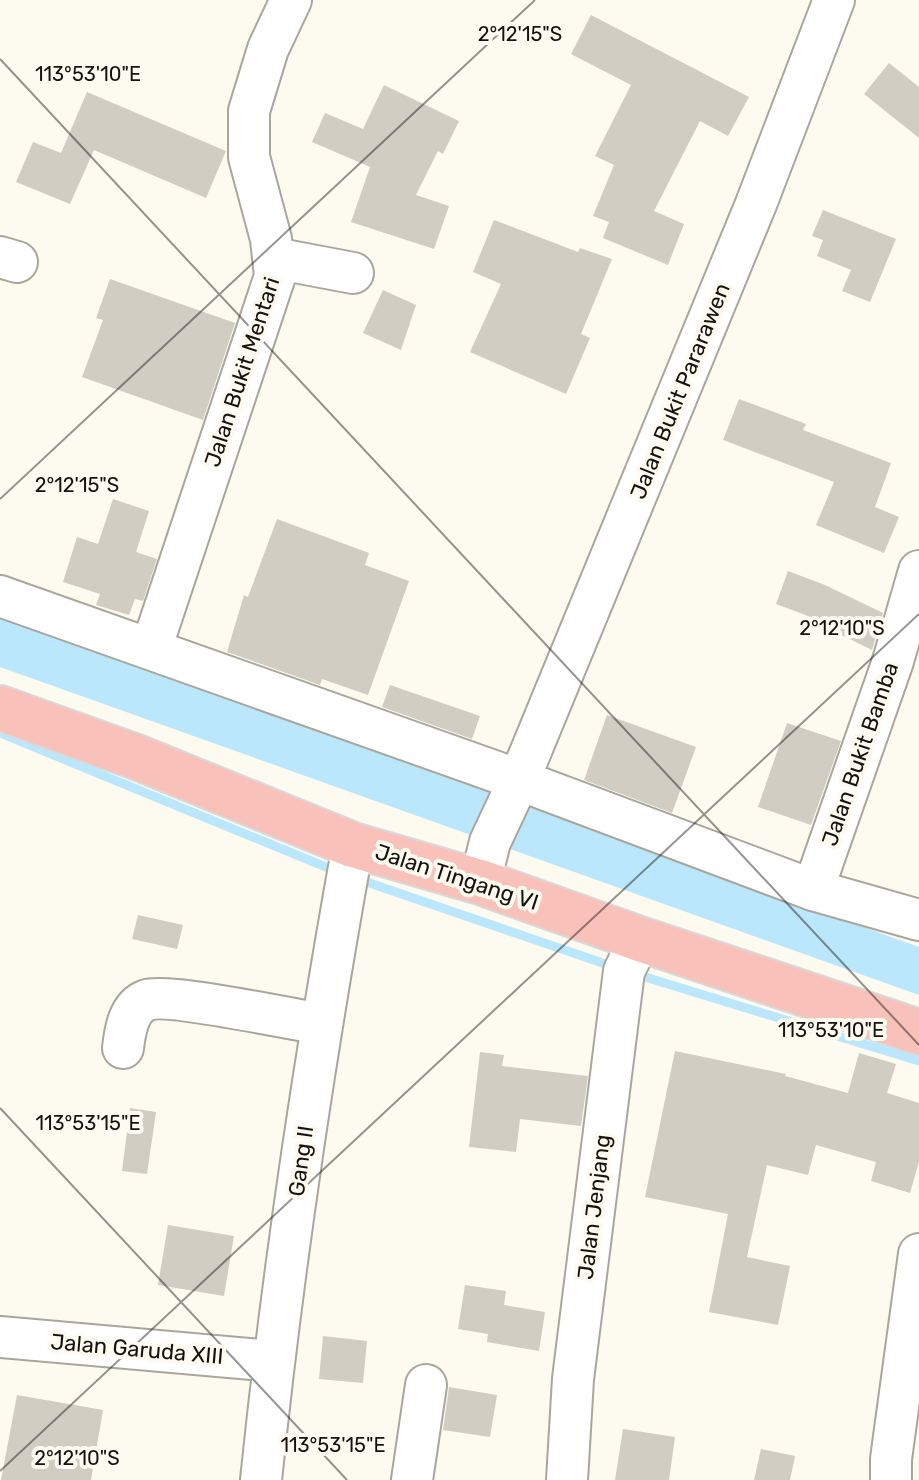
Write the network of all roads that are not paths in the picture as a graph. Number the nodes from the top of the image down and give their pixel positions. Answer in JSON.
{"nodes":[{"id":1,"x":291,"y":0,"type":"edge"},
{"id":2,"x":834,"y":0,"type":"edge"},
{"id":3,"x":274,"y":258,"type":"junction"},
{"id":4,"x":353,"y":273,"type":"dead end"},
{"id":5,"x":919,"y":571,"type":"edge"},
{"id":6,"x":0,"y":596,"type":"edge"},
{"id":7,"x":151,"y":649,"type":"junction"},
{"id":8,"x":0,"y":708,"type":"edge"},
{"id":9,"x":514,"y":790,"type":"junction"},
{"id":10,"x":353,"y":845,"type":"junction"},
{"id":11,"x":485,"y":862,"type":"junction"},
{"id":12,"x":813,"y":890,"type":"junction"},
{"id":13,"x":919,"y":920,"type":"edge"},
{"id":14,"x":640,"y":939,"type":"junction"},
{"id":15,"x":321,"y":1024,"type":"junction"},
{"id":16,"x":919,"y":1032,"type":"edge"},
{"id":17,"x":123,"y":1048,"type":"dead end"},
{"id":18,"x":919,"y":1254,"type":"edge"},
{"id":19,"x":0,"y":1337,"type":"edge"},
{"id":20,"x":273,"y":1361,"type":"junction"},
{"id":21,"x":426,"y":1385,"type":"dead end"},
{"id":22,"x":261,"y":1480,"type":"edge"},
{"id":23,"x":412,"y":1480,"type":"edge"},
{"id":24,"x":567,"y":1480,"type":"edge"},
{"id":25,"x":891,"y":1480,"type":"edge"}],
"edges":[{"from":1,"to":3,"type":"street","name":"Jalan Bukit Mentari"},
{"from":2,"to":9,"type":"street","name":"Jalan Bukit Pararawen"},
{"from":3,"to":4,"type":"street"},
{"from":3,"to":7,"type":"street","name":"Jalan Bukit Mentari"},
{"from":5,"to":12,"type":"street","name":"Jalan Bukit Bamba"},
{"from":6,"to":7,"type":"street"},
{"from":7,"to":9,"type":"street"},
{"from":8,"to":10,"type":"main road","name":"Jalan Tingang VI"},
{"from":9,"to":11,"type":"street","name":"Jalan Bukit Pararawen"},
{"from":9,"to":12,"type":"street"},
{"from":10,"to":11,"type":"main road","name":"Jalan Tingang VI"},
{"from":10,"to":15,"type":"street","name":"Gang II"},
{"from":11,"to":14,"type":"main road","name":"Jalan Tingang VI"},
{"from":12,"to":13,"type":"street"},
{"from":14,"to":16,"type":"main road","name":"Jalan Tingang VI"},
{"from":14,"to":24,"type":"street","name":"Jalan Jenjang"},
{"from":15,"to":17,"type":"street"},
{"from":15,"to":20,"type":"street","name":"Gang II"},
{"from":18,"to":25,"type":"street"},
{"from":19,"to":20,"type":"street","name":"Jalan Garuda XIII"},
{"from":20,"to":22,"type":"street","name":"Gang II"},
{"from":21,"to":23,"type":"street"}]}
